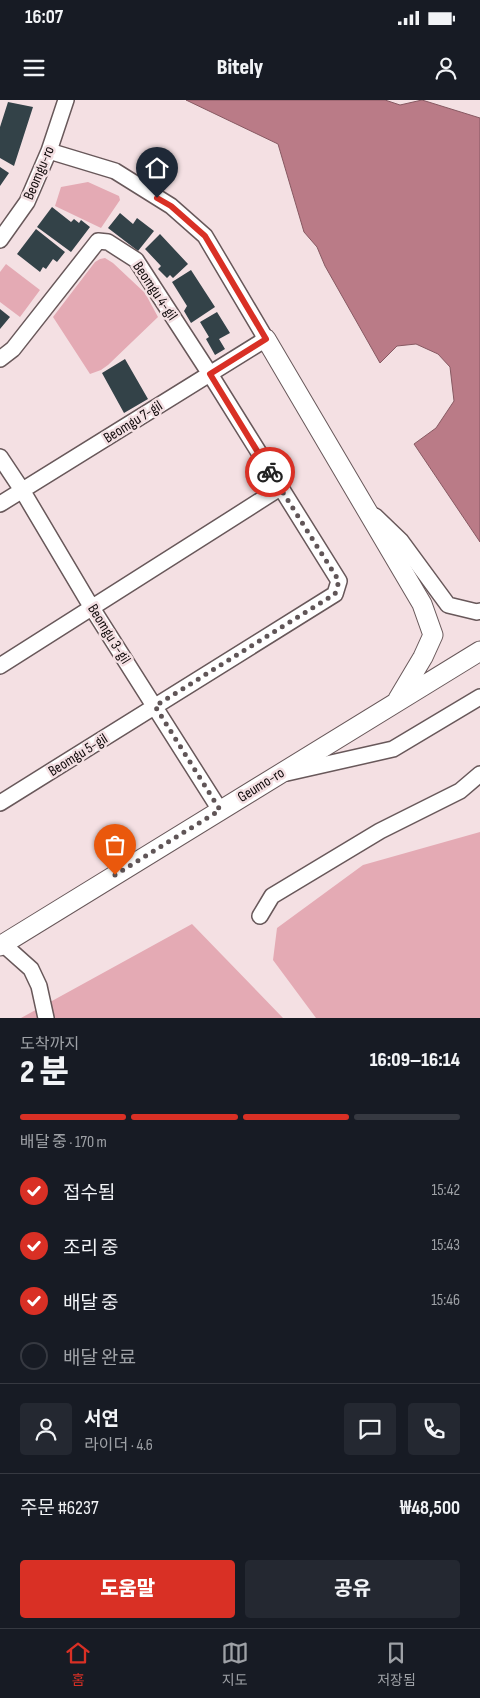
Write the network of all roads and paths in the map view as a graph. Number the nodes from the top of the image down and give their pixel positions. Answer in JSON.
{"nodes":[{"id":1,"x":66,"y":100,"type":"edge"},
{"id":2,"x":49,"y":151,"type":"junction"},
{"id":3,"x":0,"y":240,"type":"edge"},
{"id":4,"x":266,"y":339,"type":"junction"},
{"id":5,"x":0,"y":359,"type":"edge"},
{"id":6,"x":210,"y":374,"type":"junction"},
{"id":7,"x":0,"y":458,"type":"edge"},
{"id":8,"x":280,"y":488,"type":"junction"},
{"id":9,"x":22,"y":490,"type":"junction"},
{"id":10,"x":362,"y":503,"type":"junction"},
{"id":11,"x":0,"y":504,"type":"edge"},
{"id":12,"x":92,"y":608,"type":"junction"},
{"id":13,"x":480,"y":611,"type":"edge"},
{"id":14,"x":476,"y":653,"type":"edge"},
{"id":15,"x":0,"y":666,"type":"edge"},
{"id":16,"x":480,"y":697,"type":"edge"},
{"id":17,"x":396,"y":702,"type":"junction"},
{"id":18,"x":155,"y":706,"type":"junction"},
{"id":19,"x":480,"y":774,"type":"edge"},
{"id":20,"x":276,"y":776,"type":"junction"},
{"id":21,"x":0,"y":803,"type":"edge"},
{"id":22,"x":220,"y":810,"type":"junction"},
{"id":23,"x":260,"y":916,"type":"dead end"},
{"id":24,"x":2,"y":945,"type":"edge"},
{"id":25,"x":46,"y":1018,"type":"edge"}],
"edges":[{"from":1,"to":2,"type":"street","name":"Beomgu-ro"},
{"from":2,"to":3,"type":"street","name":"Beomgu-ro"},
{"from":2,"to":4,"type":"street"},
{"from":4,"to":6,"type":"street","name":"Beomgu 7-gil"},
{"from":4,"to":10,"type":"main road"},
{"from":5,"to":6,"type":"street","name":"Beomgu 4-gil"},
{"from":6,"to":8,"type":"street","name":"Beomgu 4-gil"},
{"from":6,"to":9,"type":"street","name":"Beomgu 7-gil"},
{"from":7,"to":9,"type":"street","name":"Beomgu 3-gil"},
{"from":8,"to":12,"type":"street"},
{"from":8,"to":18,"type":"street","name":"Beomgu 4-gil"},
{"from":9,"to":11,"type":"street","name":"Beomgu 7-gil"},
{"from":9,"to":12,"type":"street","name":"Beomgu 3-gil"},
{"from":10,"to":13,"type":"street"},
{"from":10,"to":17,"type":"main road"},
{"from":12,"to":15,"type":"street"},
{"from":12,"to":18,"type":"street","name":"Beomgu 3-gil"},
{"from":14,"to":17,"type":"main road","name":"Geumo-ro"},
{"from":16,"to":20,"type":"street"},
{"from":17,"to":20,"type":"main road","name":"Geumo-ro"},
{"from":18,"to":21,"type":"street","name":"Beomgu 5-gil"},
{"from":18,"to":22,"type":"street","name":"Beomgu 3-gil"},
{"from":19,"to":23,"type":"street"},
{"from":20,"to":22,"type":"main road","name":"Geumo-ro"},
{"from":22,"to":24,"type":"main road","name":"Geumo-ro"},
{"from":24,"to":25,"type":"street"}]}
